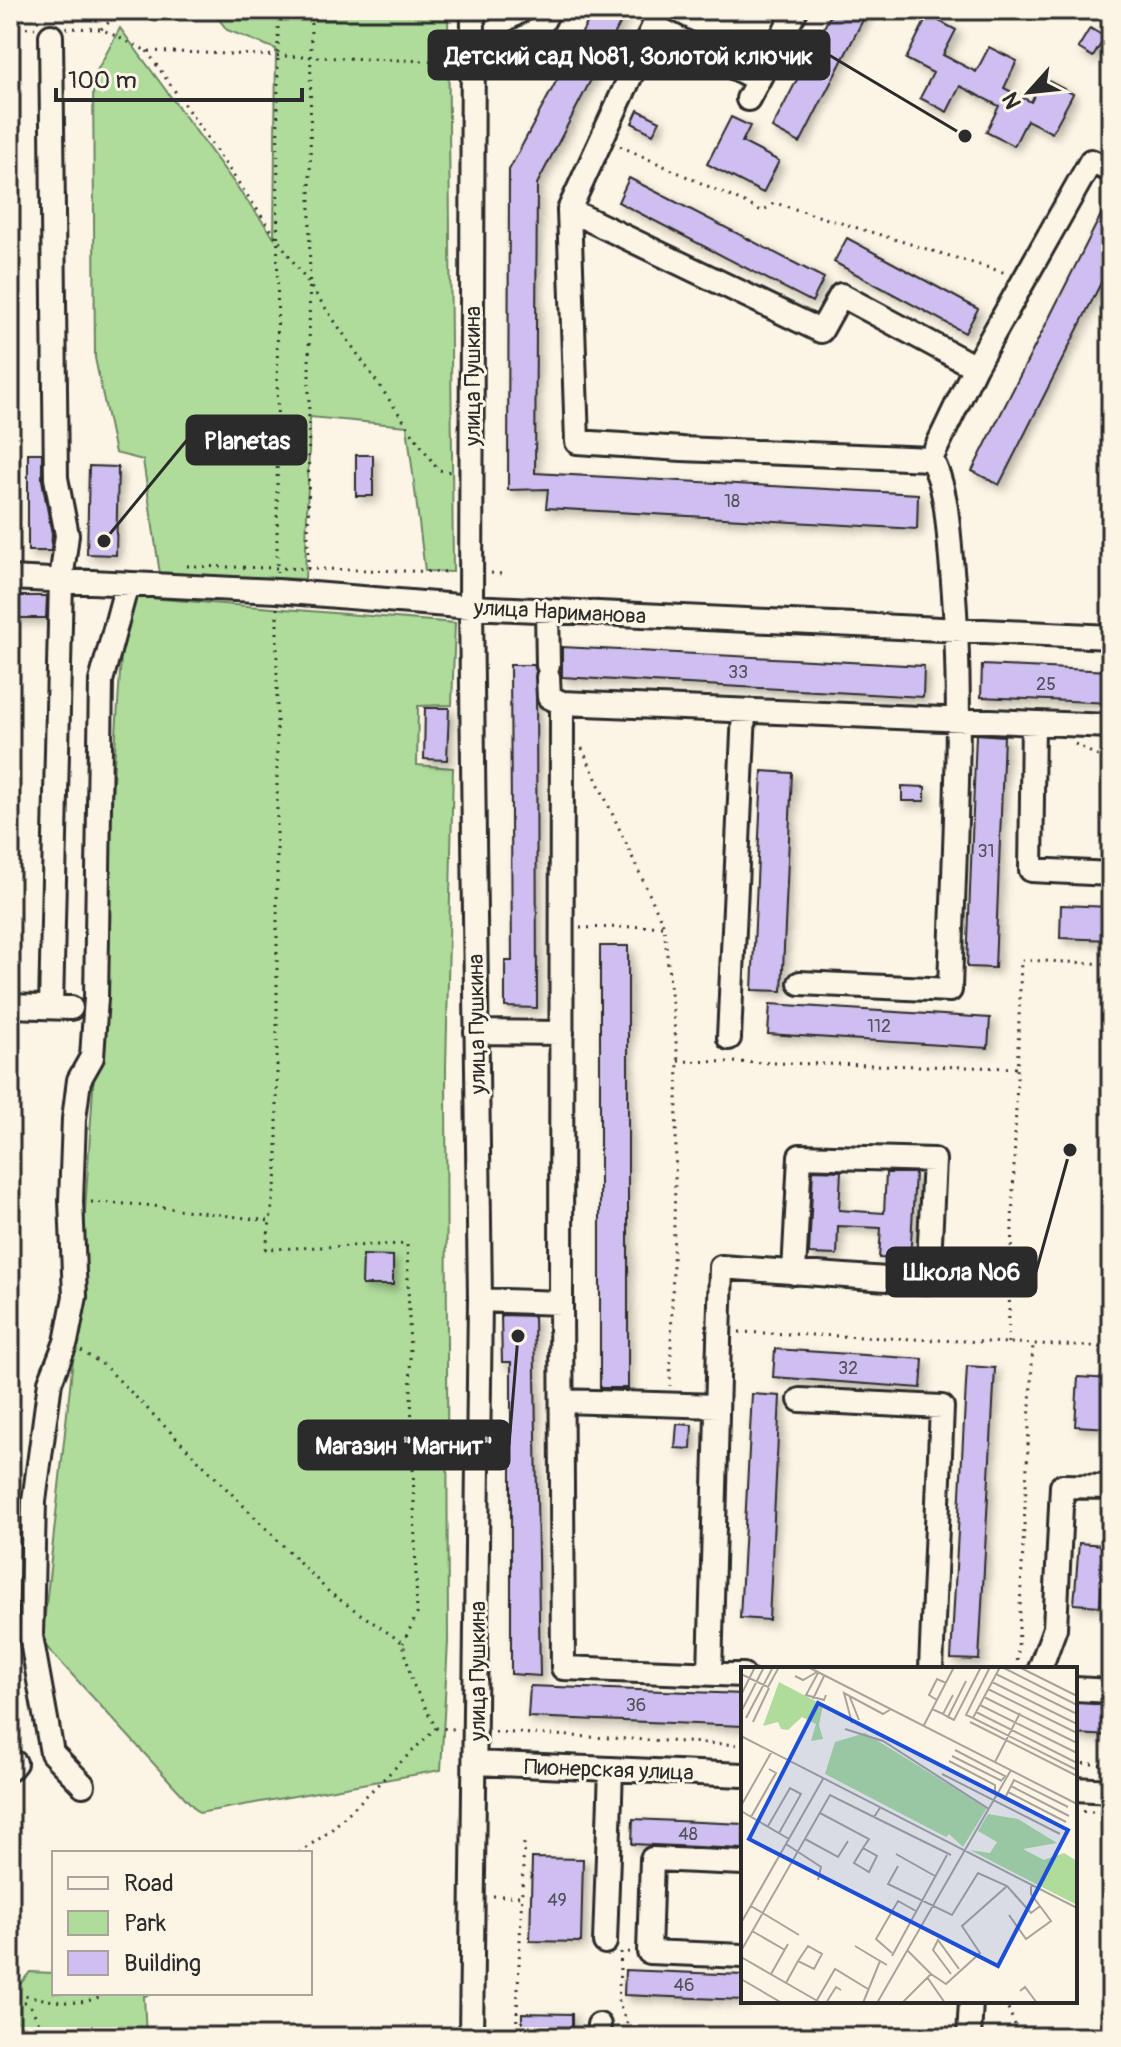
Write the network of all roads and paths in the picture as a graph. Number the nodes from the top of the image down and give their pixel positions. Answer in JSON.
{"nodes":[{"id":1,"x":123,"y":10,"type":"edge"},
{"id":2,"x":278,"y":10,"type":"edge"},
{"id":3,"x":311,"y":10,"type":"edge"},
{"id":4,"x":473,"y":10,"type":"edge"},
{"id":5,"x":549,"y":10,"type":"edge"},
{"id":6,"x":796,"y":10,"type":"edge"},
{"id":7,"x":658,"y":18,"type":"edge"},
{"id":8,"x":10,"y":27,"type":"edge"},
{"id":9,"x":101,"y":29,"type":"junction"},
{"id":10,"x":49,"y":31,"type":"junction"},
{"id":11,"x":147,"y":51,"type":"junction"},
{"id":12,"x":277,"y":55,"type":"junction"},
{"id":13,"x":311,"y":56,"type":"junction"},
{"id":14,"x":473,"y":62,"type":"junction"},
{"id":15,"x":602,"y":138,"type":"junction"},
{"id":16,"x":1111,"y":171,"type":"edge"},
{"id":17,"x":569,"y":210,"type":"junction"},
{"id":18,"x":278,"y":239,"type":"junction"},
{"id":19,"x":1025,"y":279,"type":"junction"},
{"id":20,"x":310,"y":285,"type":"junction"},
{"id":21,"x":975,"y":367,"type":"junction"},
{"id":22,"x":931,"y":459,"type":"junction"},
{"id":23,"x":472,"y":473,"type":"junction"},
{"id":24,"x":186,"y":566,"type":"dead end"},
{"id":25,"x":308,"y":569,"type":"junction"},
{"id":26,"x":472,"y":573,"type":"junction"},
{"id":27,"x":503,"y":574,"type":"dead end"},
{"id":28,"x":10,"y":578,"type":"edge"},
{"id":29,"x":277,"y":579,"type":"junction"},
{"id":30,"x":61,"y":581,"type":"junction"},
{"id":31,"x":127,"y":584,"type":"junction"},
{"id":32,"x":471,"y":607,"type":"junction"},
{"id":33,"x":547,"y":611,"type":"junction"},
{"id":34,"x":958,"y":629,"type":"junction"},
{"id":35,"x":1111,"y":637,"type":"edge"},
{"id":36,"x":562,"y":703,"type":"junction"},
{"id":37,"x":744,"y":712,"type":"junction"},
{"id":38,"x":958,"y":720,"type":"junction"},
{"id":39,"x":1033,"y":723,"type":"junction"},
{"id":40,"x":1111,"y":726,"type":"edge"},
{"id":41,"x":581,"y":745,"type":"dead end"},
{"id":42,"x":1111,"y":874,"type":"edge"},
{"id":43,"x":664,"y":926,"type":"junction"},
{"id":44,"x":562,"y":928,"type":"junction"},
{"id":45,"x":1111,"y":964,"type":"edge"},
{"id":46,"x":800,"y":983,"type":"dead end"},
{"id":47,"x":10,"y":1006,"type":"edge"},
{"id":48,"x":476,"y":1032,"type":"junction"},
{"id":49,"x":562,"y":1033,"type":"junction"},
{"id":50,"x":729,"y":1038,"type":"dead end"},
{"id":51,"x":678,"y":1061,"type":"junction"},
{"id":52,"x":1018,"y":1068,"type":"junction"},
{"id":53,"x":71,"y":1201,"type":"junction"},
{"id":54,"x":270,"y":1221,"type":"junction"},
{"id":55,"x":794,"y":1273,"type":"junction"},
{"id":56,"x":480,"y":1300,"type":"junction"},
{"id":57,"x":561,"y":1303,"type":"junction"},
{"id":58,"x":719,"y":1331,"type":"junction"},
{"id":59,"x":66,"y":1342,"type":"junction"},
{"id":60,"x":1008,"y":1343,"type":"junction"},
{"id":61,"x":1033,"y":1344,"type":"junction"},
{"id":62,"x":1111,"y":1347,"type":"edge"},
{"id":63,"x":670,"y":1394,"type":"dead end"},
{"id":64,"x":800,"y":1400,"type":"dead end"},
{"id":65,"x":562,"y":1401,"type":"junction"},
{"id":66,"x":717,"y":1406,"type":"junction"},
{"id":67,"x":1111,"y":1487,"type":"edge"},
{"id":68,"x":403,"y":1643,"type":"junction"},
{"id":69,"x":931,"y":1667,"type":"edge"},
{"id":70,"x":1017,"y":1667,"type":"edge"},
{"id":71,"x":1041,"y":1667,"type":"edge"},
{"id":72,"x":710,"y":1673,"type":"junction"},
{"id":73,"x":741,"y":1675,"type":"edge"},
{"id":74,"x":1077,"y":1689,"type":"edge"},
{"id":75,"x":1111,"y":1691,"type":"edge"},
{"id":76,"x":436,"y":1728,"type":"junction"},
{"id":77,"x":476,"y":1731,"type":"junction"},
{"id":78,"x":741,"y":1745,"type":"edge"},
{"id":79,"x":476,"y":1763,"type":"junction"},
{"id":80,"x":1077,"y":1763,"type":"edge"},
{"id":81,"x":1111,"y":1765,"type":"edge"},
{"id":82,"x":611,"y":1769,"type":"junction"},
{"id":83,"x":741,"y":1775,"type":"edge"},
{"id":84,"x":83,"y":1785,"type":"dead end"},
{"id":85,"x":1077,"y":1789,"type":"edge"},
{"id":86,"x":1111,"y":1791,"type":"edge"},
{"id":87,"x":1077,"y":1811,"type":"edge"},
{"id":88,"x":1111,"y":1813,"type":"edge"},
{"id":89,"x":524,"y":1843,"type":"dead end"},
{"id":90,"x":302,"y":1851,"type":"edge"},
{"id":91,"x":741,"y":1863,"type":"edge"},
{"id":92,"x":493,"y":1896,"type":"dead end"},
{"id":93,"x":522,"y":1896,"type":"junction"},
{"id":94,"x":605,"y":1942,"type":"dead end"},
{"id":95,"x":649,"y":1952,"type":"junction"},
{"id":96,"x":741,"y":1956,"type":"edge"},
{"id":97,"x":10,"y":1993,"type":"edge"},
{"id":98,"x":102,"y":1995,"type":"edge"},
{"id":99,"x":971,"y":2003,"type":"edge"},
{"id":100,"x":1006,"y":2003,"type":"edge"},
{"id":101,"x":46,"y":2037,"type":"edge"},
{"id":102,"x":471,"y":2037,"type":"edge"},
{"id":103,"x":516,"y":2037,"type":"edge"},
{"id":104,"x":633,"y":2037,"type":"edge"},
{"id":105,"x":969,"y":2037,"type":"edge"},
{"id":106,"x":1020,"y":2037,"type":"edge"}],
"edges":[{"from":1,"to":9,"type":"path"},
{"from":2,"to":12,"type":"path"},
{"from":3,"to":13,"type":"path"},
{"from":4,"to":14,"type":"street","name":"улица Пушкина"},
{"from":5,"to":14,"type":"street"},
{"from":6,"to":7,"type":"street"},
{"from":7,"to":15,"type":"street"},
{"from":8,"to":10,"type":"path"},
{"from":9,"to":10,"type":"path"},
{"from":9,"to":11,"type":"path"},
{"from":10,"to":30,"type":"street"},
{"from":11,"to":12,"type":"path"},
{"from":11,"to":18,"type":"path"},
{"from":12,"to":13,"type":"path"},
{"from":12,"to":18,"type":"path"},
{"from":13,"to":14,"type":"path"},
{"from":13,"to":20,"type":"path"},
{"from":14,"to":23,"type":"street","name":"улица Пушкина"},
{"from":15,"to":17,"type":"street"},
{"from":15,"to":19,"type":"path"},
{"from":16,"to":19,"type":"street"},
{"from":17,"to":21,"type":"street"},
{"from":17,"to":22,"type":"street"},
{"from":18,"to":20,"type":"path"},
{"from":18,"to":29,"type":"path"},
{"from":19,"to":21,"type":"street"},
{"from":20,"to":23,"type":"path"},
{"from":20,"to":25,"type":"path"},
{"from":21,"to":22,"type":"street"},
{"from":22,"to":34,"type":"street"},
{"from":23,"to":26,"type":"street","name":"улица Пушкина"},
{"from":24,"to":29,"type":"path"},
{"from":25,"to":26,"type":"path"},
{"from":25,"to":29,"type":"path"},
{"from":26,"to":27,"type":"path"},
{"from":26,"to":32,"type":"street","name":"улица Пушкина"},
{"from":28,"to":30,"type":"street","name":"улица Нариманова"},
{"from":29,"to":31,"type":"street","name":"улица Нариманова"},
{"from":29,"to":32,"type":"street","name":"улица Нариманова"},
{"from":29,"to":54,"type":"path"},
{"from":30,"to":31,"type":"street","name":"улица Нариманова"},
{"from":30,"to":47,"type":"street"},
{"from":31,"to":53,"type":"street"},
{"from":32,"to":33,"type":"street","name":"улица Нариманова"},
{"from":32,"to":48,"type":"street","name":"улица Пушкина"},
{"from":33,"to":34,"type":"street","name":"улица Нариманова"},
{"from":33,"to":36,"type":"street"},
{"from":34,"to":35,"type":"street","name":"улица Нариманова"},
{"from":34,"to":38,"type":"street"},
{"from":36,"to":37,"type":"street"},
{"from":36,"to":44,"type":"street"},
{"from":37,"to":38,"type":"street"},
{"from":37,"to":50,"type":"street"},
{"from":38,"to":39,"type":"street"},
{"from":38,"to":46,"type":"street"},
{"from":39,"to":40,"type":"street"},
{"from":39,"to":42,"type":"street"},
{"from":41,"to":43,"type":"path"},
{"from":43,"to":44,"type":"path"},
{"from":43,"to":51,"type":"path"},
{"from":44,"to":49,"type":"street"},
{"from":45,"to":52,"type":"path"},
{"from":48,"to":49,"type":"street"},
{"from":48,"to":56,"type":"street","name":"улица Пушкина"},
{"from":49,"to":57,"type":"street"},
{"from":51,"to":52,"type":"path"},
{"from":51,"to":63,"type":"path"},
{"from":52,"to":60,"type":"path"},
{"from":53,"to":54,"type":"path"},
{"from":53,"to":59,"type":"street"},
{"from":54,"to":68,"type":"path"},
{"from":55,"to":55,"type":"street"},
{"from":55,"to":58,"type":"street"},
{"from":56,"to":57,"type":"street"},
{"from":56,"to":77,"type":"street","name":"улица Пушкина"},
{"from":57,"to":65,"type":"street"},
{"from":58,"to":60,"type":"path"},
{"from":58,"to":66,"type":"street"},
{"from":59,"to":68,"type":"path"},
{"from":59,"to":84,"type":"street"},
{"from":60,"to":61,"type":"path"},
{"from":61,"to":62,"type":"path"},
{"from":61,"to":70,"type":"path"},
{"from":64,"to":69,"type":"street"},
{"from":65,"to":66,"type":"street"},
{"from":65,"to":72,"type":"street"},
{"from":66,"to":72,"type":"street"},
{"from":67,"to":71,"type":"street"},
{"from":68,"to":76,"type":"path"},
{"from":72,"to":73,"type":"street"},
{"from":74,"to":75,"type":"street"},
{"from":76,"to":77,"type":"path"},
{"from":76,"to":90,"type":"path"},
{"from":77,"to":78,"type":"path"},
{"from":77,"to":79,"type":"street","name":"улица Пушкина"},
{"from":79,"to":82,"type":"street","name":"Пионерская улица"},
{"from":79,"to":102,"type":"street","name":"улица Пушкина"},
{"from":80,"to":81,"type":"path"},
{"from":82,"to":83,"type":"street","name":"Пионерская улица"},
{"from":82,"to":94,"type":"street"},
{"from":85,"to":86,"type":"street"},
{"from":87,"to":88,"type":"path"},
{"from":89,"to":93,"type":"path"},
{"from":91,"to":95,"type":"street"},
{"from":92,"to":93,"type":"path"},
{"from":93,"to":103,"type":"path"},
{"from":95,"to":96,"type":"street"},
{"from":95,"to":104,"type":"path"},
{"from":97,"to":98,"type":"path"},
{"from":97,"to":101,"type":"path"},
{"from":99,"to":105,"type":"street"},
{"from":100,"to":106,"type":"path"}]}
